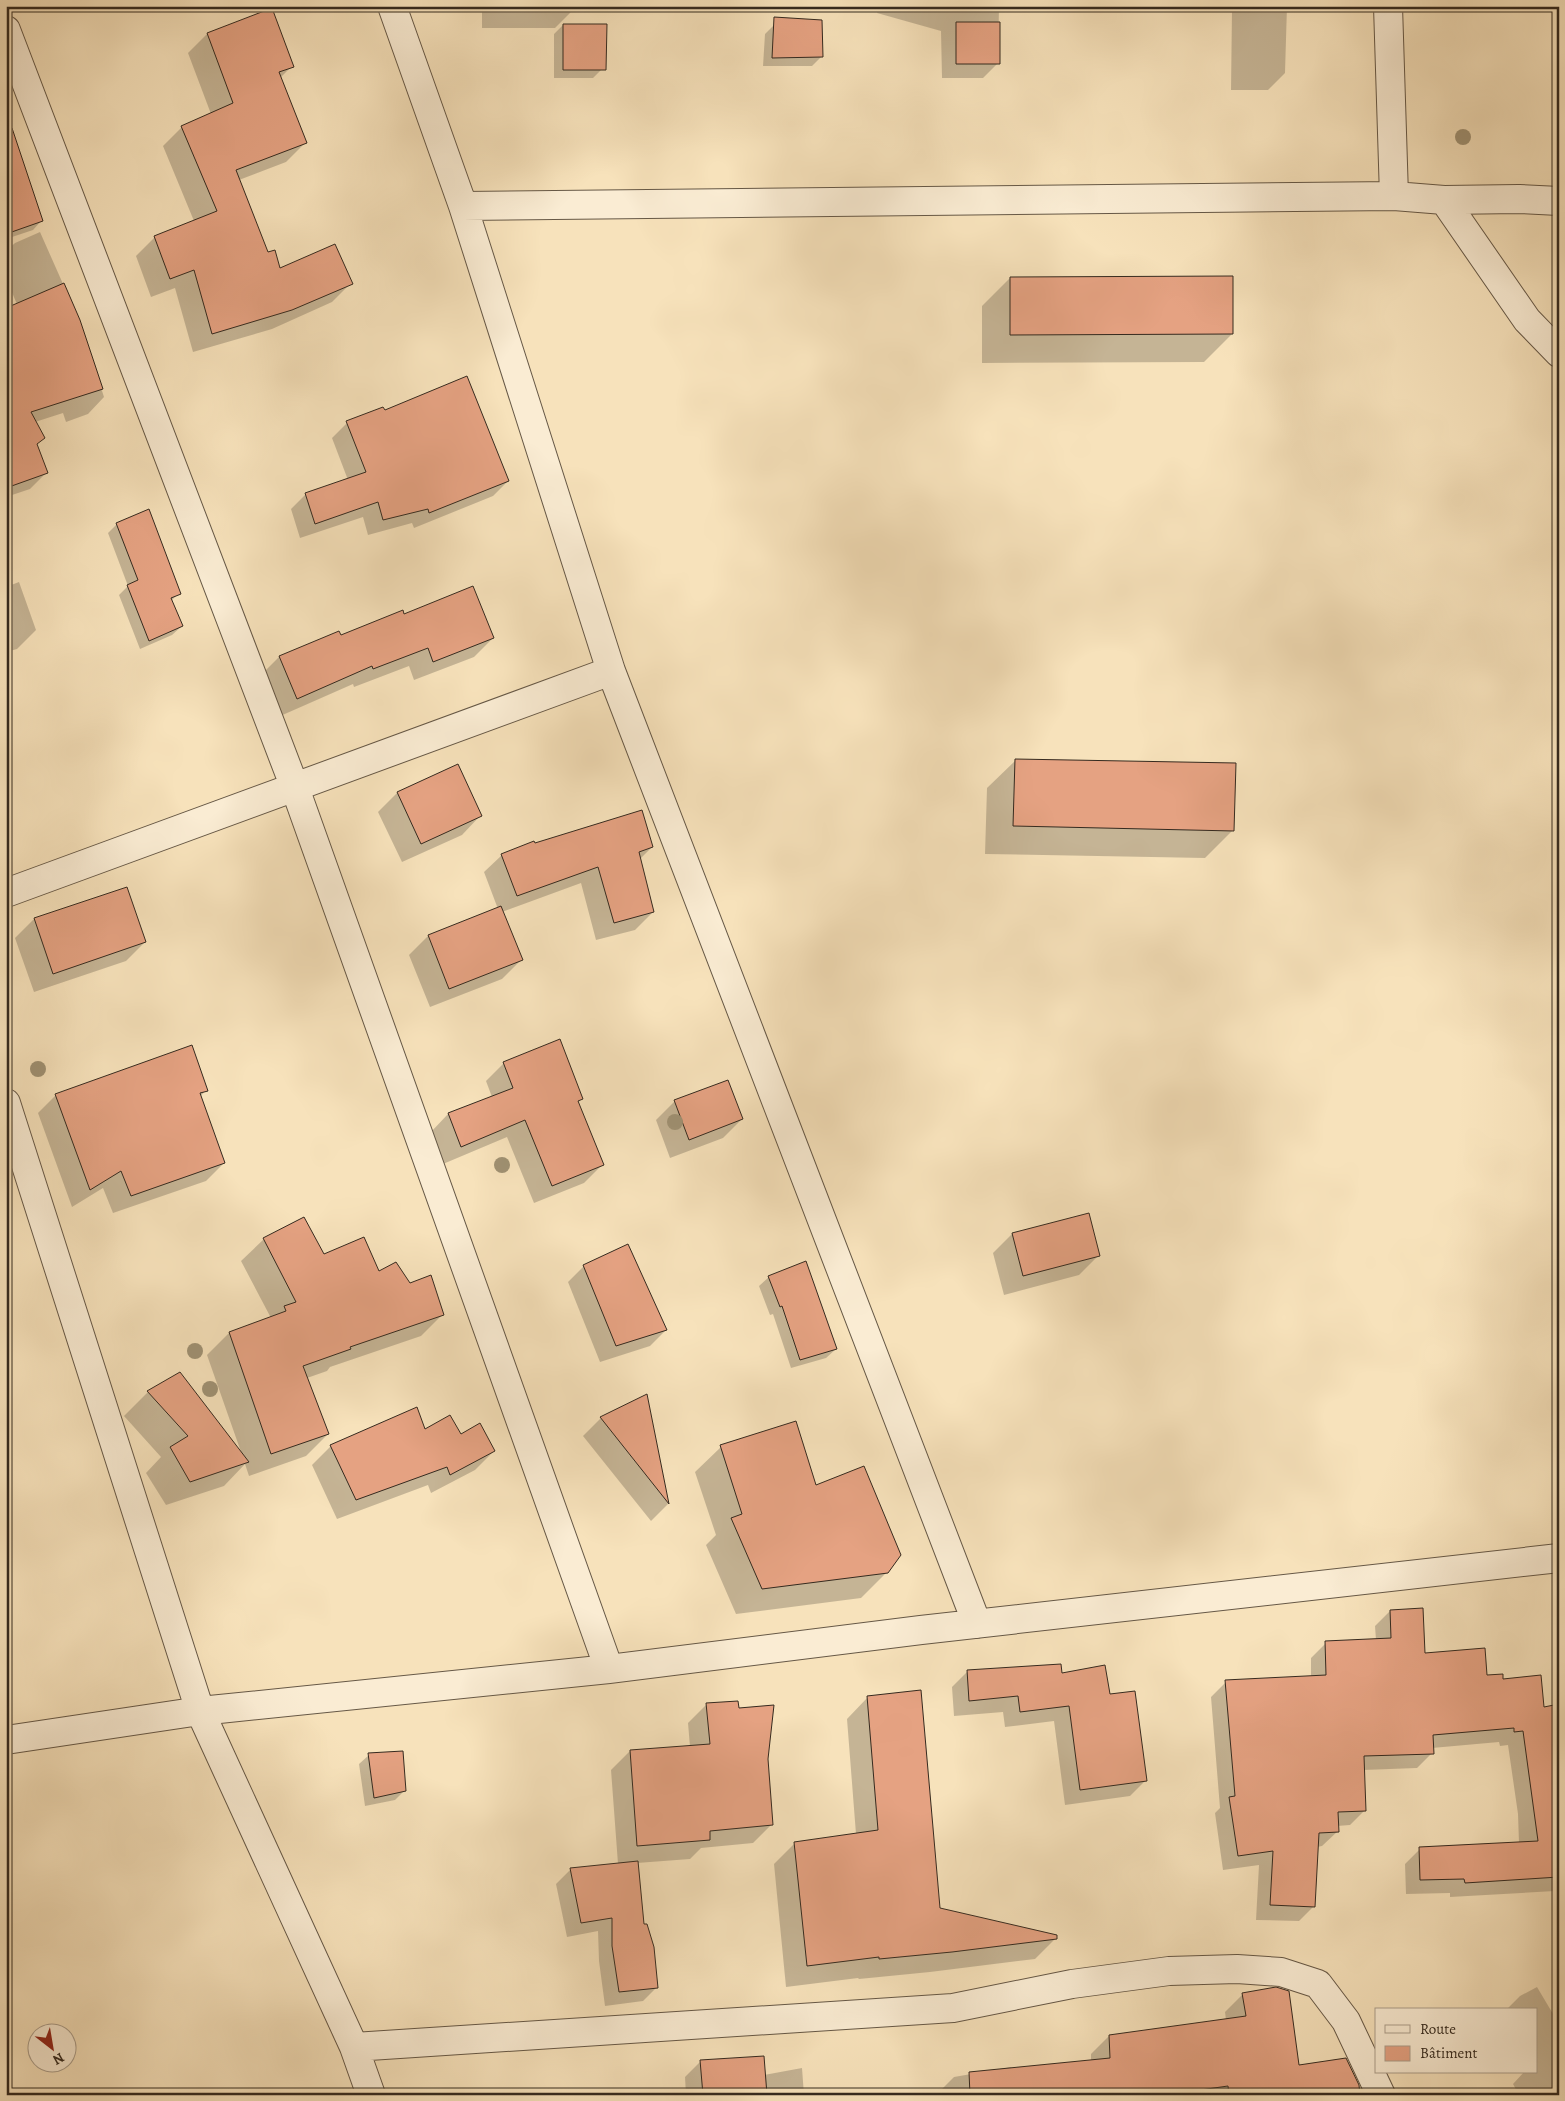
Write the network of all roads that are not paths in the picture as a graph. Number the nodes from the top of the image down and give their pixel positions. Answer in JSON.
{"nodes":[{"id":1,"x":392,"y":6,"type":"edge"},
{"id":2,"x":1388,"y":6,"type":"edge"},
{"id":3,"x":6,"y":30,"type":"edge"},
{"id":4,"x":1394,"y":196,"type":"junction"},
{"id":5,"x":1444,"y":200,"type":"junction"},
{"id":6,"x":1559,"y":201,"type":"edge"},
{"id":7,"x":463,"y":206,"type":"junction"},
{"id":8,"x":1559,"y":353,"type":"edge"},
{"id":9,"x":611,"y":671,"type":"junction"},
{"id":10,"x":295,"y":788,"type":"junction"},
{"id":11,"x":6,"y":893,"type":"edge"},
{"id":12,"x":6,"y":1102,"type":"edge"},
{"id":13,"x":1558,"y":1560,"type":"edge"},
{"id":14,"x":977,"y":1624,"type":"junction"},
{"id":15,"x":609,"y":1669,"type":"junction"},
{"id":16,"x":200,"y":1710,"type":"junction"},
{"id":17,"x":6,"y":1740,"type":"edge"},
{"id":18,"x":354,"y":2047,"type":"junction"},
{"id":19,"x":371,"y":2095,"type":"edge"},
{"id":20,"x":1381,"y":2095,"type":"edge"}],
"edges":[{"from":1,"to":7,"type":"street"},
{"from":2,"to":4,"type":"street"},
{"from":3,"to":10,"type":"street"},
{"from":4,"to":5,"type":"street"},
{"from":4,"to":7,"type":"street"},
{"from":5,"to":6,"type":"street"},
{"from":5,"to":8,"type":"street"},
{"from":7,"to":9,"type":"street"},
{"from":9,"to":10,"type":"street"},
{"from":9,"to":14,"type":"street"},
{"from":10,"to":11,"type":"street"},
{"from":10,"to":15,"type":"street"},
{"from":12,"to":16,"type":"street"},
{"from":13,"to":14,"type":"street"},
{"from":14,"to":15,"type":"street"},
{"from":15,"to":16,"type":"street"},
{"from":16,"to":17,"type":"street"},
{"from":16,"to":18,"type":"street"},
{"from":18,"to":19,"type":"street"},
{"from":18,"to":20,"type":"street"}]}
